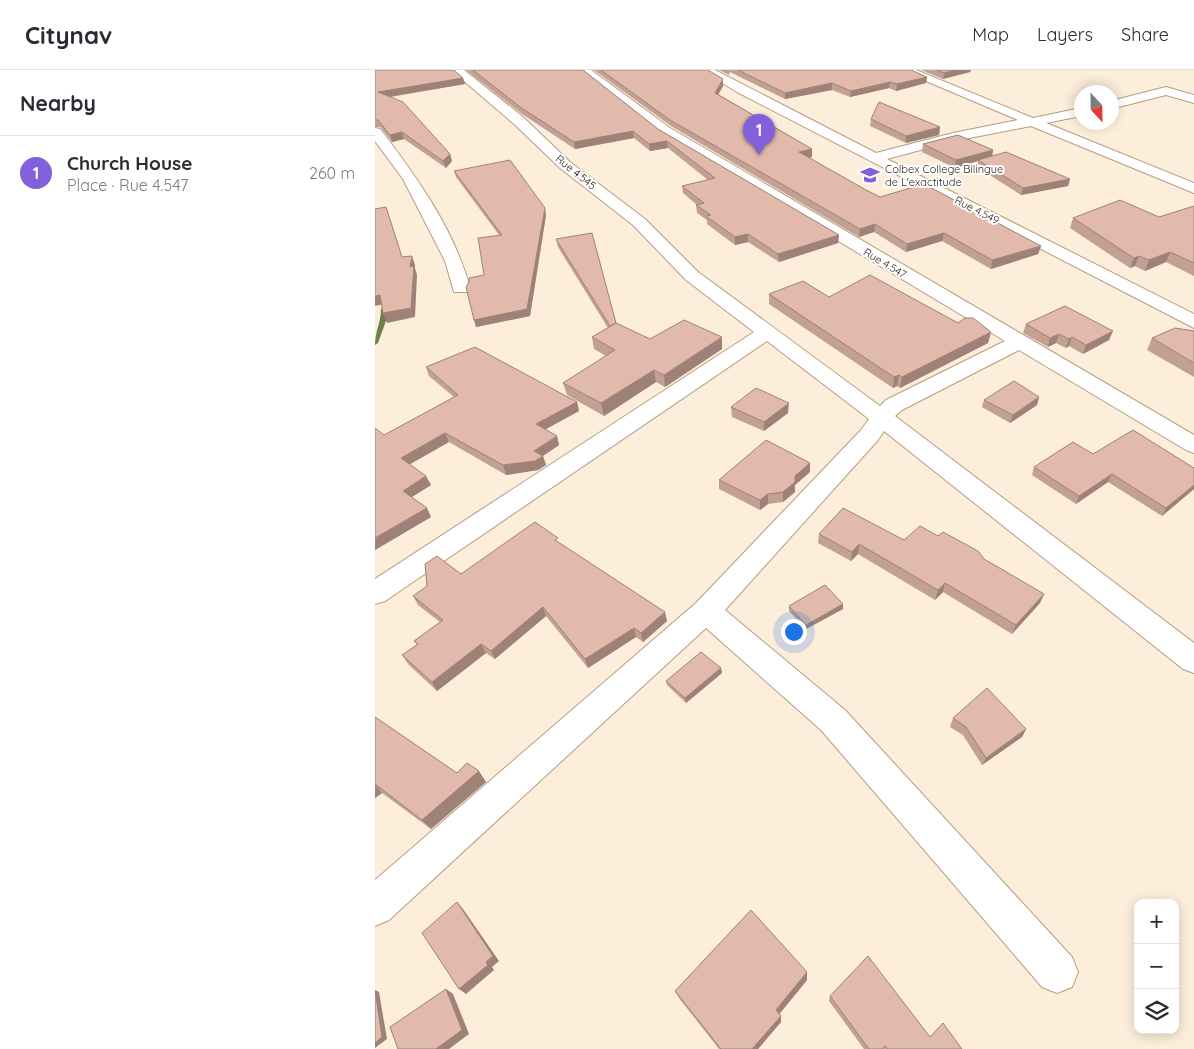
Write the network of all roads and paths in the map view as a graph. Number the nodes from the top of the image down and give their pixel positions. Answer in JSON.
{"nodes":[{"id":1,"x":457,"y":70,"type":"edge"},
{"id":2,"x":584,"y":70,"type":"edge"},
{"id":3,"x":707,"y":70,"type":"edge"},
{"id":4,"x":906,"y":70,"type":"edge"},
{"id":5,"x":1194,"y":99,"type":"edge"},
{"id":6,"x":1119,"y":103,"type":"edge"},
{"id":7,"x":1074,"y":114,"type":"edge"},
{"id":8,"x":1036,"y":122,"type":"junction"},
{"id":9,"x":375,"y":132,"type":"edge"},
{"id":10,"x":875,"y":158,"type":"junction"},
{"id":11,"x":1194,"y":188,"type":"edge"},
{"id":12,"x":461,"y":288,"type":"dead end"},
{"id":13,"x":1194,"y":322,"type":"edge"},
{"id":14,"x":767,"y":332,"type":"junction"},
{"id":15,"x":1019,"y":342,"type":"junction"},
{"id":16,"x":881,"y":417,"type":"junction"},
{"id":17,"x":1194,"y":445,"type":"edge"},
{"id":18,"x":375,"y":593,"type":"edge"},
{"id":19,"x":706,"y":611,"type":"junction"},
{"id":20,"x":1194,"y":660,"type":"edge"},
{"id":21,"x":375,"y":906,"type":"edge"},
{"id":22,"x":1057,"y":972,"type":"dead end"}],
"edges":[{"from":1,"to":14,"type":"street","name":"Rue 4.545"},
{"from":2,"to":15,"type":"street","name":"Rue 4.547"},
{"from":3,"to":10,"type":"street","name":"Rue 4.549"},
{"from":4,"to":8,"type":"street"},
{"from":5,"to":6,"type":"street"},
{"from":7,"to":8,"type":"street"},
{"from":8,"to":10,"type":"street"},
{"from":8,"to":11,"type":"street"},
{"from":9,"to":12,"type":"street"},
{"from":10,"to":13,"type":"street","name":"Rue 4.549"},
{"from":14,"to":16,"type":"street","name":"Rue 4.545"},
{"from":14,"to":18,"type":"street"},
{"from":15,"to":16,"type":"street"},
{"from":15,"to":17,"type":"street","name":"Rue 4.547"},
{"from":16,"to":19,"type":"street"},
{"from":16,"to":20,"type":"street","name":"Rue 4.545"},
{"from":19,"to":21,"type":"street"},
{"from":19,"to":22,"type":"street"}]}
